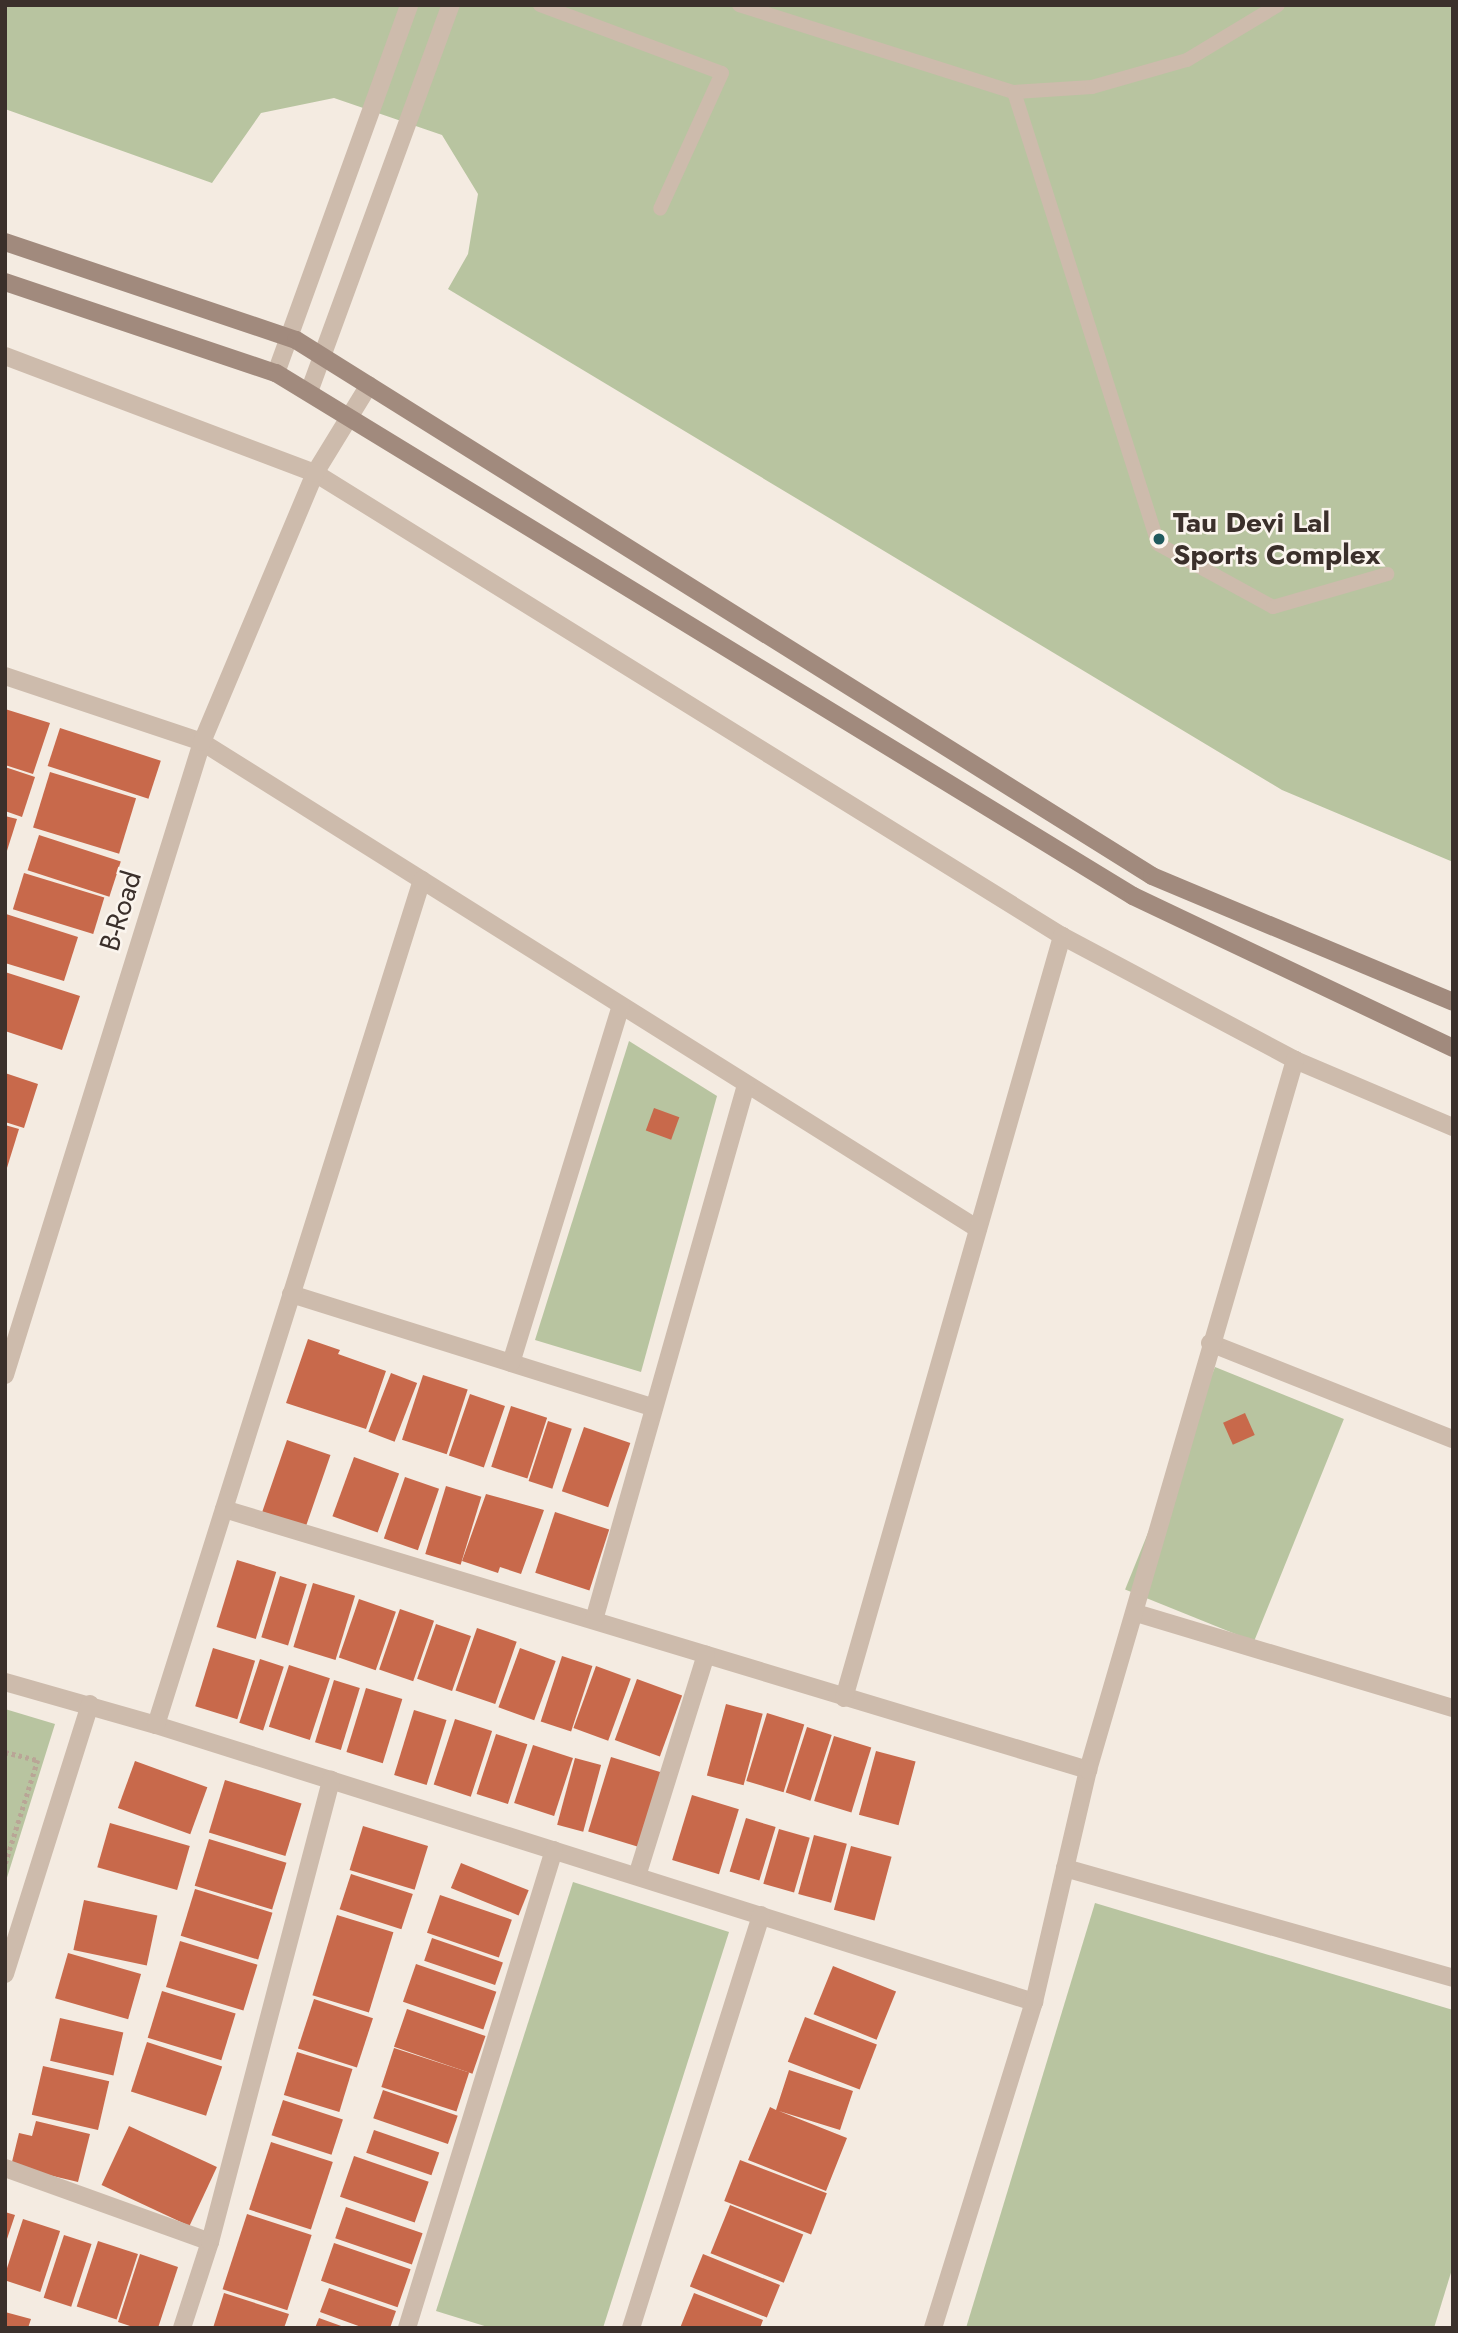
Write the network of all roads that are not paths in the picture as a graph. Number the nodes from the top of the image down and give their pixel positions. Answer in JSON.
{"nodes":[{"id":1,"x":409,"y":5,"type":"edge"},
{"id":2,"x":451,"y":5,"type":"edge"},
{"id":3,"x":540,"y":5,"type":"edge"},
{"id":4,"x":739,"y":5,"type":"edge"},
{"id":5,"x":1278,"y":5,"type":"edge"},
{"id":6,"x":1014,"y":92,"type":"junction"},
{"id":7,"x":660,"y":209,"type":"dead end"},
{"id":8,"x":5,"y":242,"type":"edge"},
{"id":9,"x":5,"y":282,"type":"edge"},
{"id":10,"x":289,"y":337,"type":"junction"},
{"id":11,"x":5,"y":356,"type":"edge"},
{"id":12,"x":322,"y":356,"type":"junction"},
{"id":13,"x":276,"y":373,"type":"junction"},
{"id":14,"x":369,"y":385,"type":"junction"},
{"id":15,"x":309,"y":392,"type":"junction"},
{"id":16,"x":349,"y":417,"type":"junction"},
{"id":17,"x":315,"y":473,"type":"junction"},
{"id":18,"x":1387,"y":573,"type":"dead end"},
{"id":19,"x":5,"y":676,"type":"edge"},
{"id":20,"x":202,"y":741,"type":"junction"},
{"id":21,"x":422,"y":880,"type":"junction"},
{"id":22,"x":1062,"y":936,"type":"junction"},
{"id":23,"x":1453,"y":1002,"type":"edge"},
{"id":24,"x":621,"y":1006,"type":"junction"},
{"id":25,"x":1453,"y":1048,"type":"edge"},
{"id":26,"x":1295,"y":1060,"type":"junction"},
{"id":27,"x":746,"y":1085,"type":"junction"},
{"id":28,"x":1453,"y":1127,"type":"edge"},
{"id":29,"x":978,"y":1229,"type":"junction"},
{"id":30,"x":291,"y":1294,"type":"junction"},
{"id":31,"x":1210,"y":1343,"type":"junction"},
{"id":32,"x":511,"y":1363,"type":"junction"},
{"id":33,"x":5,"y":1375,"type":"edge"},
{"id":34,"x":654,"y":1408,"type":"junction"},
{"id":35,"x":1453,"y":1439,"type":"edge"},
{"id":36,"x":224,"y":1509,"type":"junction"},
{"id":37,"x":1136,"y":1613,"type":"junction"},
{"id":38,"x":594,"y":1620,"type":"junction"},
{"id":39,"x":706,"y":1655,"type":"junction"},
{"id":40,"x":5,"y":1682,"type":"edge"},
{"id":41,"x":844,"y":1698,"type":"junction"},
{"id":42,"x":90,"y":1704,"type":"junction"},
{"id":43,"x":1453,"y":1707,"type":"edge"},
{"id":44,"x":156,"y":1725,"type":"junction"},
{"id":45,"x":1088,"y":1770,"type":"junction"},
{"id":46,"x":331,"y":1780,"type":"junction"},
{"id":47,"x":554,"y":1850,"type":"junction"},
{"id":48,"x":1065,"y":1868,"type":"junction"},
{"id":49,"x":637,"y":1876,"type":"junction"},
{"id":50,"x":761,"y":1915,"type":"junction"},
{"id":51,"x":5,"y":1974,"type":"edge"},
{"id":52,"x":1453,"y":1978,"type":"edge"},
{"id":53,"x":1034,"y":2003,"type":"junction"},
{"id":54,"x":5,"y":2168,"type":"edge"},
{"id":55,"x":210,"y":2242,"type":"junction"},
{"id":56,"x":182,"y":2328,"type":"edge"},
{"id":57,"x":407,"y":2328,"type":"edge"},
{"id":58,"x":631,"y":2328,"type":"edge"},
{"id":59,"x":933,"y":2328,"type":"edge"}],
"edges":[{"from":1,"to":10,"type":"street"},
{"from":2,"to":12,"type":"street"},
{"from":3,"to":7,"type":"lane"},
{"from":4,"to":6,"type":"lane"},
{"from":5,"to":6,"type":"lane"},
{"from":6,"to":18,"type":"lane"},
{"from":8,"to":10,"type":"street"},
{"from":9,"to":13,"type":"street"},
{"from":10,"to":12,"type":"street"},
{"from":10,"to":13,"type":"street"},
{"from":11,"to":17,"type":"street"},
{"from":12,"to":14,"type":"street"},
{"from":12,"to":15,"type":"street"},
{"from":13,"to":15,"type":"street"},
{"from":14,"to":16,"type":"street","name":"B-Road"},
{"from":14,"to":23,"type":"street"},
{"from":15,"to":16,"type":"street"},
{"from":16,"to":17,"type":"street","name":"B-Road"},
{"from":16,"to":25,"type":"street"},
{"from":17,"to":20,"type":"street","name":"B-Road"},
{"from":17,"to":22,"type":"street"},
{"from":19,"to":20,"type":"street"},
{"from":20,"to":21,"type":"street"},
{"from":20,"to":33,"type":"street","name":"B-Road"},
{"from":21,"to":24,"type":"street"},
{"from":21,"to":30,"type":"street"},
{"from":22,"to":26,"type":"street"},
{"from":22,"to":29,"type":"street"},
{"from":24,"to":27,"type":"street"},
{"from":24,"to":32,"type":"street"},
{"from":26,"to":28,"type":"street"},
{"from":26,"to":31,"type":"street"},
{"from":27,"to":29,"type":"street"},
{"from":27,"to":34,"type":"street"},
{"from":29,"to":41,"type":"street"},
{"from":30,"to":32,"type":"street"},
{"from":30,"to":36,"type":"street"},
{"from":31,"to":35,"type":"street"},
{"from":31,"to":37,"type":"street"},
{"from":32,"to":34,"type":"street"},
{"from":34,"to":38,"type":"street"},
{"from":36,"to":38,"type":"street"},
{"from":36,"to":44,"type":"street"},
{"from":37,"to":43,"type":"street"},
{"from":37,"to":45,"type":"street"},
{"from":38,"to":39,"type":"street"},
{"from":39,"to":41,"type":"street"},
{"from":39,"to":49,"type":"street"},
{"from":40,"to":42,"type":"street"},
{"from":41,"to":45,"type":"street"},
{"from":42,"to":44,"type":"street"},
{"from":42,"to":51,"type":"street"},
{"from":44,"to":46,"type":"street"},
{"from":45,"to":48,"type":"street"},
{"from":46,"to":47,"type":"street"},
{"from":46,"to":55,"type":"street"},
{"from":47,"to":49,"type":"street"},
{"from":47,"to":57,"type":"street"},
{"from":48,"to":52,"type":"street"},
{"from":48,"to":53,"type":"street"},
{"from":49,"to":50,"type":"street"},
{"from":50,"to":53,"type":"street"},
{"from":50,"to":58,"type":"street"},
{"from":53,"to":59,"type":"street"},
{"from":54,"to":55,"type":"street"},
{"from":55,"to":56,"type":"street"}]}
